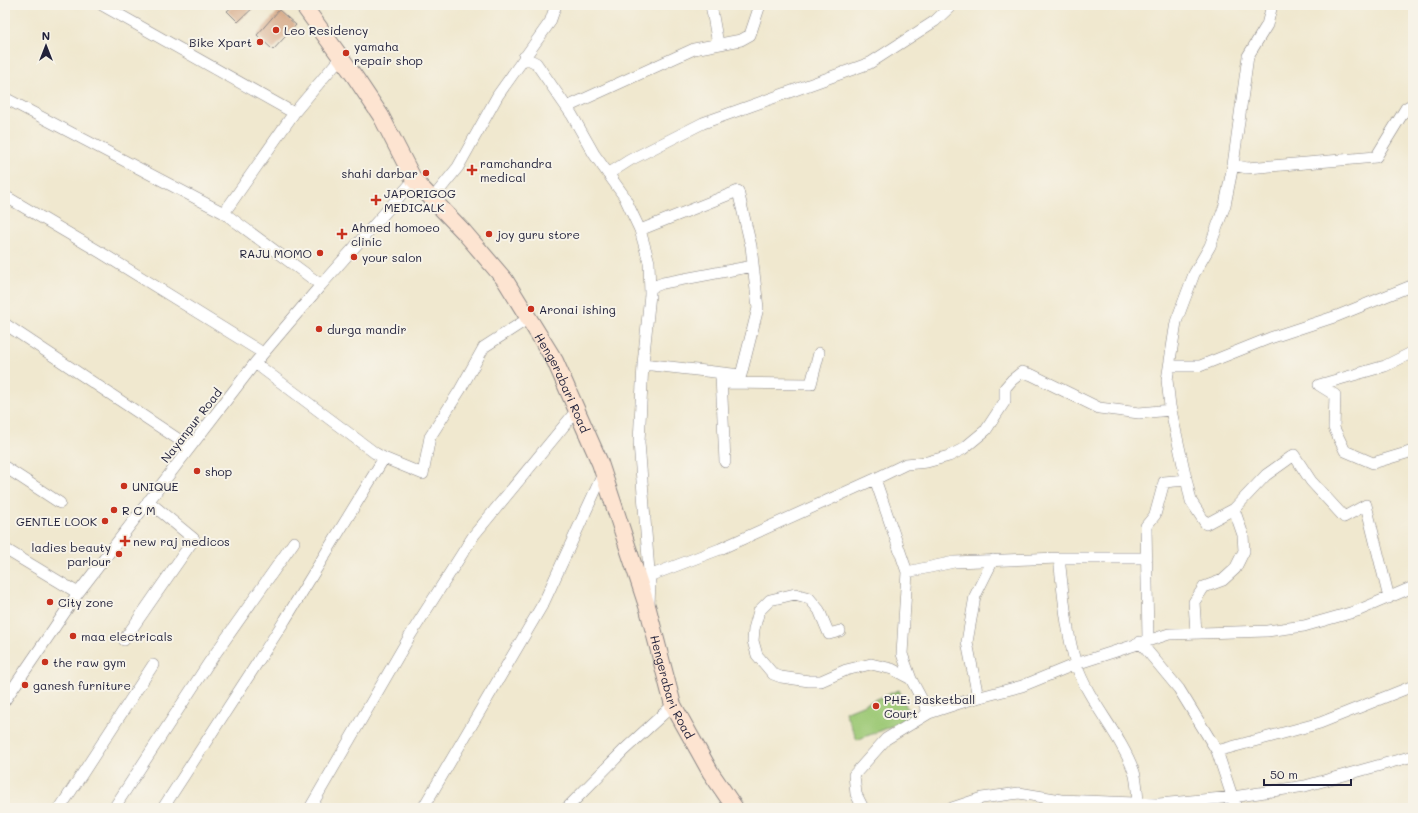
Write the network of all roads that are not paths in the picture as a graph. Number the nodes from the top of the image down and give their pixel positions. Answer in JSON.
{"nodes":[{"id":1,"x":102,"y":5,"type":"edge"},
{"id":2,"x":303,"y":5,"type":"edge"},
{"id":3,"x":556,"y":5,"type":"edge"},
{"id":4,"x":711,"y":5,"type":"edge"},
{"id":5,"x":760,"y":5,"type":"edge"},
{"id":6,"x":952,"y":5,"type":"edge"},
{"id":7,"x":1272,"y":5,"type":"edge"},
{"id":8,"x":718,"y":44,"type":"junction"},
{"id":9,"x":341,"y":57,"type":"junction"},
{"id":10,"x":524,"y":57,"type":"junction"},
{"id":11,"x":5,"y":98,"type":"edge"},
{"id":12,"x":1413,"y":104,"type":"edge"},
{"id":13,"x":567,"y":107,"type":"junction"},
{"id":14,"x":294,"y":113,"type":"junction"},
{"id":15,"x":1233,"y":165,"type":"junction"},
{"id":16,"x":608,"y":174,"type":"junction"},
{"id":17,"x":414,"y":180,"type":"junction"},
{"id":18,"x":5,"y":196,"type":"edge"},
{"id":19,"x":433,"y":198,"type":"junction"},
{"id":20,"x":224,"y":213,"type":"junction"},
{"id":21,"x":640,"y":230,"type":"junction"},
{"id":22,"x":752,"y":266,"type":"junction"},
{"id":23,"x":321,"y":285,"type":"junction"},
{"id":24,"x":1411,"y":286,"type":"dead end"},
{"id":25,"x":650,"y":288,"type":"junction"},
{"id":26,"x":529,"y":318,"type":"junction"},
{"id":27,"x":5,"y":324,"type":"edge"},
{"id":28,"x":1413,"y":352,"type":"edge"},
{"id":29,"x":264,"y":353,"type":"junction"},
{"id":30,"x":819,"y":353,"type":"dead end"},
{"id":31,"x":255,"y":363,"type":"junction"},
{"id":32,"x":643,"y":364,"type":"junction"},
{"id":33,"x":1170,"y":366,"type":"junction"},
{"id":34,"x":722,"y":378,"type":"junction"},
{"id":35,"x":577,"y":410,"type":"junction"},
{"id":36,"x":1170,"y":410,"type":"junction"},
{"id":37,"x":190,"y":447,"type":"junction"},
{"id":38,"x":1413,"y":451,"type":"edge"},
{"id":39,"x":384,"y":458,"type":"junction"},
{"id":40,"x":725,"y":462,"type":"dead end"},
{"id":41,"x":5,"y":467,"type":"edge"},
{"id":42,"x":603,"y":474,"type":"junction"},
{"id":43,"x":876,"y":480,"type":"junction"},
{"id":44,"x":1186,"y":480,"type":"junction"},
{"id":45,"x":148,"y":501,"type":"junction"},
{"id":46,"x":60,"y":504,"type":"dead end"},
{"id":47,"x":1234,"y":509,"type":"junction"},
{"id":48,"x":294,"y":542,"type":"dead end"},
{"id":49,"x":5,"y":549,"type":"edge"},
{"id":50,"x":1059,"y":558,"type":"junction"},
{"id":51,"x":1147,"y":558,"type":"junction"},
{"id":52,"x":993,"y":560,"type":"junction"},
{"id":53,"x":907,"y":572,"type":"junction"},
{"id":54,"x":649,"y":576,"type":"junction"},
{"id":55,"x":1413,"y":587,"type":"edge"},
{"id":56,"x":78,"y":592,"type":"junction"},
{"id":57,"x":1389,"y":598,"type":"junction"},
{"id":58,"x":648,"y":609,"type":"junction"},
{"id":59,"x":840,"y":630,"type":"dead end"},
{"id":60,"x":1196,"y":633,"type":"junction"},
{"id":61,"x":124,"y":640,"type":"dead end"},
{"id":62,"x":1144,"y":641,"type":"junction"},
{"id":63,"x":1076,"y":664,"type":"junction"},
{"id":64,"x":153,"y":665,"type":"dead end"},
{"id":65,"x":911,"y":679,"type":"junction"},
{"id":66,"x":1413,"y":686,"type":"edge"},
{"id":67,"x":978,"y":698,"type":"junction"},
{"id":68,"x":5,"y":700,"type":"edge"},
{"id":69,"x":673,"y":705,"type":"junction"},
{"id":70,"x":929,"y":713,"type":"junction"},
{"id":71,"x":1217,"y":751,"type":"junction"},
{"id":72,"x":1413,"y":756,"type":"edge"},
{"id":73,"x":1138,"y":802,"type":"junction"},
{"id":74,"x":1234,"y":803,"type":"edge"},
{"id":75,"x":60,"y":808,"type":"edge"},
{"id":76,"x":114,"y":808,"type":"edge"},
{"id":77,"x":163,"y":808,"type":"edge"},
{"id":78,"x":310,"y":808,"type":"edge"},
{"id":79,"x":424,"y":808,"type":"edge"},
{"id":80,"x":567,"y":808,"type":"edge"},
{"id":81,"x":735,"y":808,"type":"edge"},
{"id":82,"x":863,"y":808,"type":"edge"},
{"id":83,"x":952,"y":808,"type":"edge"}],
"edges":[{"from":1,"to":14,"type":"street"},
{"from":2,"to":9,"type":"main road","name":"Hengerabari Road"},
{"from":3,"to":10,"type":"street"},
{"from":4,"to":8,"type":"street"},
{"from":5,"to":8,"type":"street"},
{"from":6,"to":16,"type":"street"},
{"from":7,"to":15,"type":"street"},
{"from":8,"to":13,"type":"street"},
{"from":9,"to":14,"type":"street"},
{"from":9,"to":17,"type":"main road","name":"Hengerabari Road"},
{"from":10,"to":13,"type":"street"},
{"from":10,"to":19,"type":"street"},
{"from":11,"to":20,"type":"street"},
{"from":12,"to":15,"type":"street"},
{"from":13,"to":16,"type":"street"},
{"from":14,"to":20,"type":"street"},
{"from":15,"to":33,"type":"street"},
{"from":16,"to":21,"type":"street"},
{"from":17,"to":19,"type":"main road","name":"Hengerabari Road"},
{"from":17,"to":23,"type":"street","name":"Nayanpur Road"},
{"from":18,"to":29,"type":"street"},
{"from":19,"to":26,"type":"main road","name":"Hengerabari Road"},
{"from":20,"to":23,"type":"street"},
{"from":21,"to":22,"type":"street"},
{"from":21,"to":25,"type":"street"},
{"from":22,"to":25,"type":"street"},
{"from":22,"to":34,"type":"street"},
{"from":23,"to":29,"type":"street","name":"Nayanpur Road"},
{"from":24,"to":33,"type":"street"},
{"from":25,"to":32,"type":"street"},
{"from":26,"to":35,"type":"main road","name":"Hengerabari Road"},
{"from":26,"to":39,"type":"street"},
{"from":27,"to":37,"type":"street"},
{"from":28,"to":38,"type":"street"},
{"from":29,"to":31,"type":"street","name":"Nayanpur Road"},
{"from":30,"to":34,"type":"street"},
{"from":31,"to":37,"type":"street","name":"Nayanpur Road"},
{"from":31,"to":39,"type":"street"},
{"from":32,"to":34,"type":"street"},
{"from":32,"to":54,"type":"street"},
{"from":33,"to":36,"type":"street"},
{"from":34,"to":40,"type":"street"},
{"from":35,"to":42,"type":"main road","name":"Hengerabari Road"},
{"from":35,"to":78,"type":"street"},
{"from":36,"to":43,"type":"street"},
{"from":36,"to":44,"type":"street"},
{"from":37,"to":45,"type":"street","name":"Nayanpur Road"},
{"from":39,"to":77,"type":"street"},
{"from":41,"to":46,"type":"street"},
{"from":42,"to":58,"type":"main road","name":"Hengerabari Road"},
{"from":42,"to":79,"type":"street"},
{"from":43,"to":53,"type":"street"},
{"from":43,"to":54,"type":"street"},
{"from":44,"to":47,"type":"street"},
{"from":44,"to":51,"type":"street"},
{"from":45,"to":56,"type":"street","name":"Nayanpur Road"},
{"from":45,"to":61,"type":"street"},
{"from":47,"to":57,"type":"street"},
{"from":47,"to":60,"type":"street"},
{"from":48,"to":76,"type":"street"},
{"from":49,"to":56,"type":"street"},
{"from":50,"to":51,"type":"street"},
{"from":50,"to":52,"type":"street"},
{"from":50,"to":63,"type":"street"},
{"from":51,"to":62,"type":"street"},
{"from":52,"to":53,"type":"street"},
{"from":52,"to":67,"type":"street"},
{"from":53,"to":65,"type":"street"},
{"from":54,"to":58,"type":"street"},
{"from":55,"to":57,"type":"street"},
{"from":56,"to":68,"type":"street","name":"Nayanpur Road"},
{"from":57,"to":60,"type":"street"},
{"from":58,"to":69,"type":"main road","name":"Hengerabari Road"},
{"from":59,"to":65,"type":"street"},
{"from":60,"to":62,"type":"street"},
{"from":62,"to":63,"type":"street"},
{"from":62,"to":71,"type":"street"},
{"from":63,"to":67,"type":"street"},
{"from":63,"to":73,"type":"street"},
{"from":64,"to":75,"type":"street"},
{"from":65,"to":70,"type":"street"},
{"from":66,"to":71,"type":"street"},
{"from":67,"to":70,"type":"street"},
{"from":69,"to":80,"type":"street"},
{"from":69,"to":81,"type":"main road","name":"Hengerabari Road"},
{"from":70,"to":82,"type":"street"},
{"from":71,"to":74,"type":"street"},
{"from":72,"to":74,"type":"street"},
{"from":73,"to":74,"type":"street"},
{"from":73,"to":83,"type":"street"}]}
